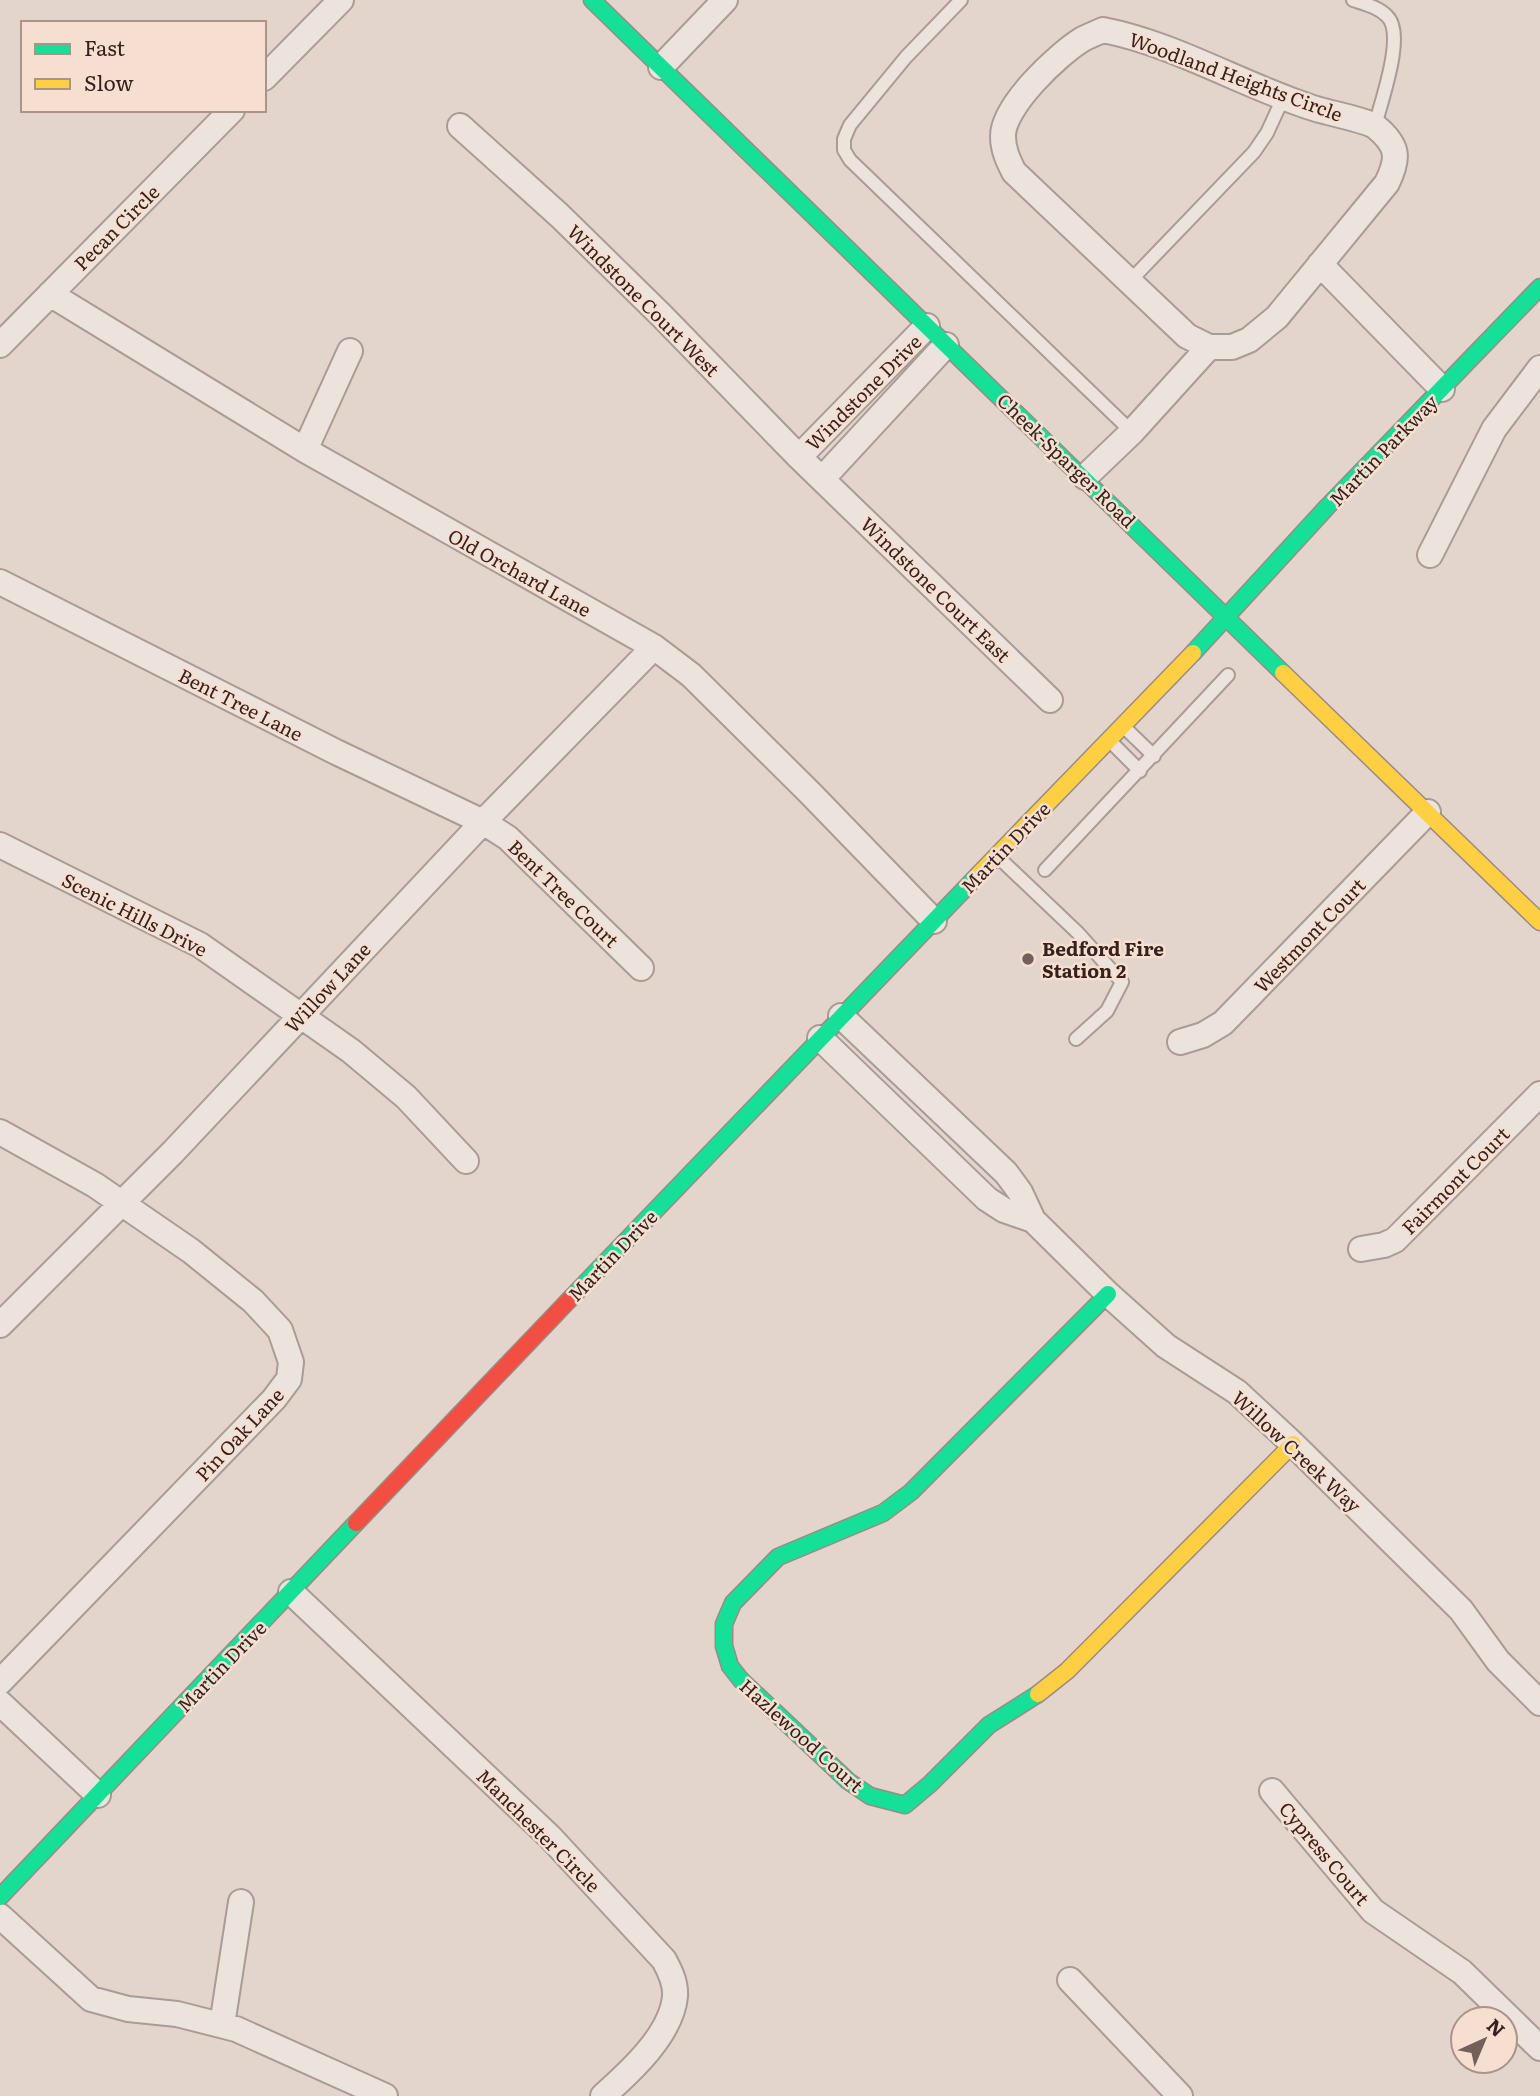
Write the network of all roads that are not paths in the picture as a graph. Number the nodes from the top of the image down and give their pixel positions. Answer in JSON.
{"nodes":[{"id":1,"x":341,"y":0,"type":"edge"},
{"id":2,"x":592,"y":0,"type":"edge"},
{"id":3,"x":724,"y":0,"type":"edge"},
{"id":4,"x":961,"y":0,"type":"edge"},
{"id":5,"x":1353,"y":0,"type":"edge"},
{"id":6,"x":661,"y":67,"type":"junction"},
{"id":7,"x":266,"y":76,"type":"edge"},
{"id":8,"x":1284,"y":96,"type":"junction"},
{"id":9,"x":230,"y":112,"type":"edge"},
{"id":10,"x":460,"y":126,"type":"dead end"},
{"id":11,"x":1375,"y":126,"type":"junction"},
{"id":12,"x":1321,"y":264,"type":"junction"},
{"id":13,"x":1130,"y":281,"type":"junction"},
{"id":14,"x":1540,"y":286,"type":"edge"},
{"id":15,"x":50,"y":295,"type":"junction"},
{"id":16,"x":927,"y":326,"type":"junction"},
{"id":17,"x":0,"y":345,"type":"edge"},
{"id":18,"x":946,"y":345,"type":"junction"},
{"id":19,"x":1209,"y":347,"type":"junction"},
{"id":20,"x":350,"y":351,"type":"dead end"},
{"id":21,"x":1540,"y":368,"type":"edge"},
{"id":22,"x":1442,"y":389,"type":"junction"},
{"id":23,"x":1132,"y":432,"type":"junction"},
{"id":24,"x":305,"y":450,"type":"junction"},
{"id":25,"x":799,"y":457,"type":"junction"},
{"id":26,"x":1085,"y":477,"type":"junction"},
{"id":27,"x":822,"y":479,"type":"junction"},
{"id":28,"x":1430,"y":555,"type":"dead end"},
{"id":29,"x":0,"y":582,"type":"edge"},
{"id":30,"x":1228,"y":617,"type":"junction"},
{"id":31,"x":654,"y":647,"type":"junction"},
{"id":32,"x":1228,"y":675,"type":"dead end"},
{"id":33,"x":1050,"y":699,"type":"dead end"},
{"id":34,"x":1123,"y":726,"type":"junction"},
{"id":35,"x":1109,"y":740,"type":"junction"},
{"id":36,"x":1154,"y":756,"type":"junction"},
{"id":37,"x":1140,"y":771,"type":"junction"},
{"id":38,"x":1428,"y":812,"type":"junction"},
{"id":39,"x":483,"y":822,"type":"junction"},
{"id":40,"x":0,"y":845,"type":"edge"},
{"id":41,"x":996,"y":856,"type":"junction"},
{"id":42,"x":1045,"y":870,"type":"dead end"},
{"id":43,"x":934,"y":921,"type":"junction"},
{"id":44,"x":1540,"y":922,"type":"edge"},
{"id":45,"x":641,"y":968,"type":"dead end"},
{"id":46,"x":301,"y":1015,"type":"junction"},
{"id":47,"x":841,"y":1016,"type":"junction"},
{"id":48,"x":820,"y":1038,"type":"junction"},
{"id":49,"x":1076,"y":1039,"type":"dead end"},
{"id":50,"x":1180,"y":1042,"type":"dead end"},
{"id":51,"x":1540,"y":1094,"type":"edge"},
{"id":52,"x":0,"y":1132,"type":"edge"},
{"id":53,"x":466,"y":1161,"type":"dead end"},
{"id":54,"x":121,"y":1203,"type":"junction"},
{"id":55,"x":1033,"y":1220,"type":"junction"},
{"id":56,"x":1361,"y":1249,"type":"dead end"},
{"id":57,"x":1108,"y":1294,"type":"junction"},
{"id":58,"x":0,"y":1325,"type":"edge"},
{"id":59,"x":1293,"y":1444,"type":"junction"},
{"id":60,"x":291,"y":1592,"type":"junction"},
{"id":61,"x":0,"y":1682,"type":"edge"},
{"id":62,"x":0,"y":1703,"type":"edge"},
{"id":63,"x":1540,"y":1703,"type":"edge"},
{"id":64,"x":1272,"y":1791,"type":"dead end"},
{"id":65,"x":97,"y":1795,"type":"junction"},
{"id":66,"x":0,"y":1897,"type":"edge"},
{"id":67,"x":240,"y":1902,"type":"dead end"},
{"id":68,"x":0,"y":1916,"type":"edge"},
{"id":69,"x":1070,"y":1980,"type":"dead end"},
{"id":70,"x":222,"y":2025,"type":"junction"},
{"id":71,"x":1540,"y":2048,"type":"edge"},
{"id":72,"x":385,"y":2096,"type":"edge"},
{"id":73,"x":603,"y":2096,"type":"edge"},
{"id":74,"x":1180,"y":2096,"type":"edge"}],
"edges":[{"from":1,"to":7,"type":"street"},
{"from":2,"to":6,"type":"street","name":"Cheek-Sparger Road"},
{"from":3,"to":6,"type":"street"},
{"from":4,"to":23,"type":"lane"},
{"from":5,"to":11,"type":"lane"},
{"from":6,"to":16,"type":"street","name":"Cheek-Sparger Road"},
{"from":8,"to":11,"type":"street","name":"Woodland Heights Circle"},
{"from":8,"to":13,"type":"lane"},
{"from":8,"to":13,"type":"street","name":"Woodland Heights Circle"},
{"from":9,"to":15,"type":"street","name":"Pecan Circle"},
{"from":10,"to":25,"type":"street","name":"Windstone Court West"},
{"from":11,"to":12,"type":"street"},
{"from":12,"to":19,"type":"street"},
{"from":12,"to":22,"type":"street"},
{"from":13,"to":19,"type":"street","name":"Woodland Heights Circle"},
{"from":14,"to":22,"type":"street","name":"Martin Parkway"},
{"from":15,"to":17,"type":"street","name":"Pecan Circle"},
{"from":15,"to":24,"type":"street","name":"Old Orchard Lane"},
{"from":16,"to":18,"type":"street","name":"Cheek-Sparger Road"},
{"from":16,"to":25,"type":"street","name":"Windstone Drive"},
{"from":18,"to":26,"type":"street","name":"Cheek-Sparger Road"},
{"from":18,"to":27,"type":"street","name":"Windstone Drive"},
{"from":19,"to":23,"type":"street"},
{"from":20,"to":24,"type":"street"},
{"from":21,"to":28,"type":"street"},
{"from":22,"to":30,"type":"street","name":"Martin Parkway"},
{"from":23,"to":26,"type":"street"},
{"from":24,"to":31,"type":"street","name":"Old Orchard Lane"},
{"from":25,"to":27,"type":"street","name":"Windstone Court West"},
{"from":26,"to":30,"type":"street","name":"Cheek-Sparger Road"},
{"from":27,"to":33,"type":"street","name":"Windstone Court East"},
{"from":29,"to":39,"type":"street","name":"Bent Tree Lane"},
{"from":30,"to":34,"type":"street","name":"Martin Drive"},
{"from":30,"to":38,"type":"street","name":"Cheek-Sparger Road"},
{"from":31,"to":39,"type":"street","name":"Willow Lane"},
{"from":31,"to":43,"type":"street","name":"Old Orchard Lane"},
{"from":32,"to":36,"type":"lane"},
{"from":34,"to":35,"type":"street","name":"Martin Drive"},
{"from":34,"to":36,"type":"lane"},
{"from":35,"to":37,"type":"lane"},
{"from":35,"to":41,"type":"street","name":"Martin Drive"},
{"from":36,"to":37,"type":"lane"},
{"from":37,"to":42,"type":"lane"},
{"from":38,"to":44,"type":"street","name":"Cheek-Sparger Road"},
{"from":38,"to":50,"type":"street","name":"Westmont Court"},
{"from":39,"to":45,"type":"street","name":"Bent Tree Court"},
{"from":39,"to":46,"type":"street","name":"Willow Lane"},
{"from":40,"to":46,"type":"street","name":"Scenic Hills Drive"},
{"from":41,"to":43,"type":"street","name":"Martin Drive"},
{"from":41,"to":49,"type":"lane"},
{"from":43,"to":47,"type":"street","name":"Martin Drive"},
{"from":46,"to":53,"type":"street","name":"Scenic Hills Drive"},
{"from":46,"to":54,"type":"street","name":"Willow Lane"},
{"from":47,"to":48,"type":"street","name":"Martin Drive"},
{"from":47,"to":55,"type":"street","name":"Willow Creek Way"},
{"from":48,"to":55,"type":"street","name":"Willow Creek Way"},
{"from":48,"to":60,"type":"street","name":"Martin Drive"},
{"from":51,"to":56,"type":"street","name":"Fairmont Court"},
{"from":52,"to":54,"type":"street","name":"Pin Oak Lane"},
{"from":54,"to":58,"type":"street","name":"Willow Lane"},
{"from":54,"to":61,"type":"street","name":"Pin Oak Lane"},
{"from":55,"to":57,"type":"street","name":"Willow Creek Way"},
{"from":57,"to":59,"type":"street","name":"Willow Creek Way"},
{"from":57,"to":59,"type":"street","name":"Hazlewood Court"},
{"from":59,"to":63,"type":"street","name":"Willow Creek Way"},
{"from":60,"to":65,"type":"street","name":"Martin Drive"},
{"from":60,"to":73,"type":"street","name":"Manchester Circle"},
{"from":62,"to":65,"type":"street"},
{"from":64,"to":71,"type":"street","name":"Cypress Court"},
{"from":65,"to":66,"type":"street","name":"Martin Drive"},
{"from":67,"to":70,"type":"street"},
{"from":68,"to":70,"type":"street"},
{"from":69,"to":74,"type":"street"},
{"from":70,"to":72,"type":"street"}]}
